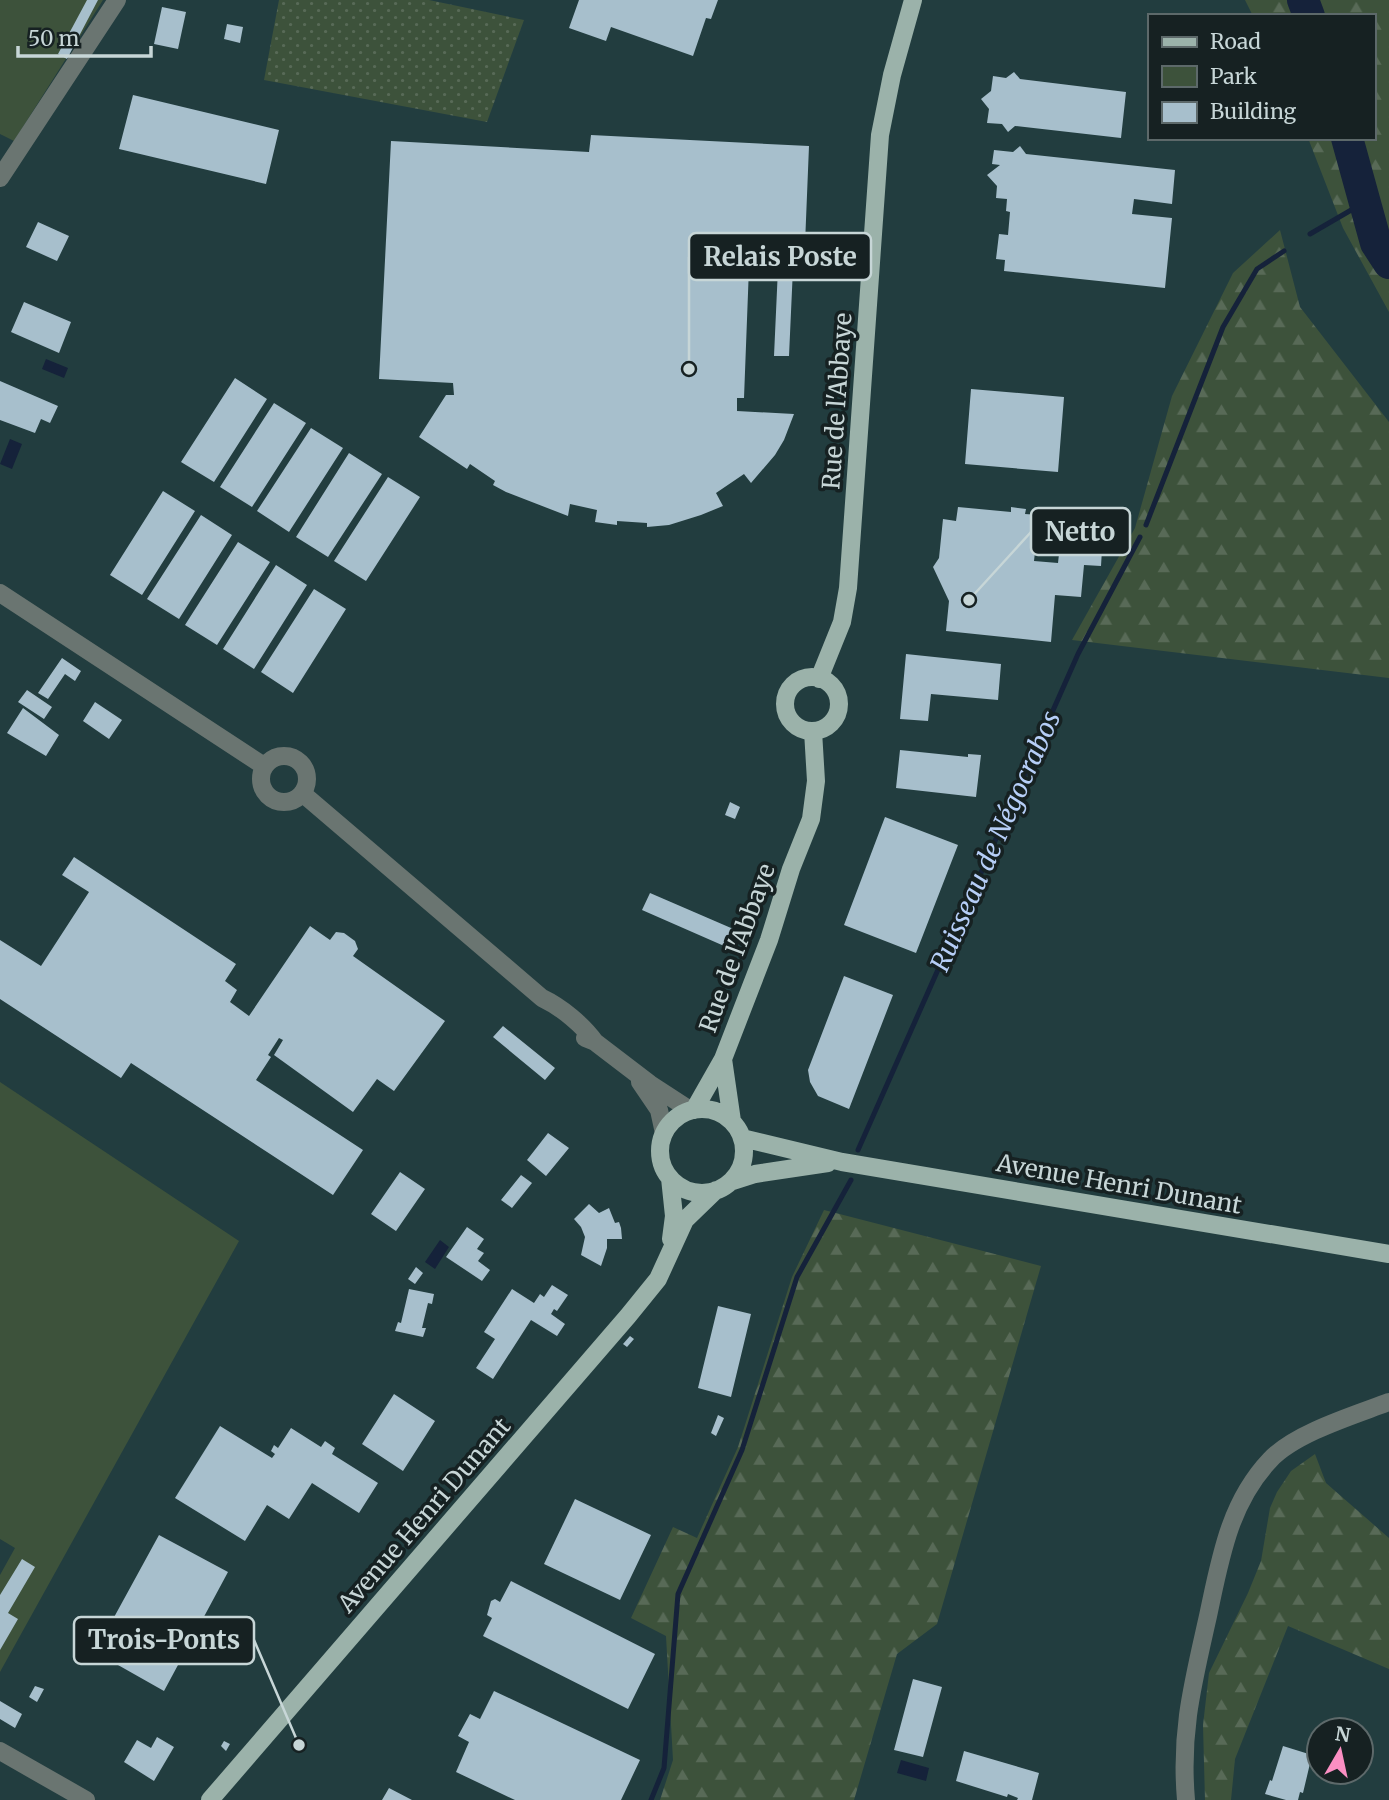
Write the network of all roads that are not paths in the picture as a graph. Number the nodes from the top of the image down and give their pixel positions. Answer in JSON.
{"nodes":[{"id":1,"x":117,"y":0,"type":"edge"},
{"id":2,"x":913,"y":0,"type":"edge"},
{"id":3,"x":0,"y":178,"type":"edge"},
{"id":4,"x":0,"y":593,"type":"edge"},
{"id":5,"x":818,"y":679,"type":"junction"},
{"id":6,"x":813,"y":731,"type":"junction"},
{"id":7,"x":264,"y":766,"type":"junction"},
{"id":8,"x":302,"y":793,"type":"junction"},
{"id":9,"x":723,"y":1059,"type":"junction"},
{"id":10,"x":626,"y":1067,"type":"junction"},
{"id":11,"x":692,"y":1110,"type":"junction"},
{"id":12,"x":732,"y":1121,"type":"junction"},
{"id":13,"x":664,"y":1133,"type":"junction"},
{"id":14,"x":741,"y":1138,"type":"junction"},
{"id":15,"x":842,"y":1162,"type":"junction"},
{"id":16,"x":670,"y":1178,"type":"junction"},
{"id":17,"x":723,"y":1186,"type":"junction"},
{"id":18,"x":1389,"y":1254,"type":"edge"},
{"id":19,"x":668,"y":1257,"type":"junction"},
{"id":20,"x":1389,"y":1402,"type":"edge"},
{"id":21,"x":0,"y":1751,"type":"edge"},
{"id":22,"x":86,"y":1800,"type":"edge"},
{"id":23,"x":210,"y":1800,"type":"edge"},
{"id":24,"x":1186,"y":1800,"type":"edge"}],
"edges":[{"from":1,"to":3,"type":"street"},
{"from":2,"to":5,"type":"main road","name":"Rue de l'Abbaye"},
{"from":4,"to":7,"type":"street"},
{"from":5,"to":6,"type":"main road"},
{"from":5,"to":6,"type":"main road"},
{"from":6,"to":9,"type":"main road","name":"Rue de l'Abbaye"},
{"from":7,"to":8,"type":"street"},
{"from":7,"to":8,"type":"street"},
{"from":8,"to":10,"type":"street"},
{"from":9,"to":11,"type":"main road","name":"Rue de l'Abbaye"},
{"from":9,"to":12,"type":"main road","name":"Rue de l'Abbaye"},
{"from":10,"to":11,"type":"street"},
{"from":10,"to":13,"type":"street"},
{"from":11,"to":12,"type":"main road"},
{"from":11,"to":13,"type":"main road"},
{"from":12,"to":14,"type":"main road"},
{"from":13,"to":16,"type":"main road"},
{"from":14,"to":15,"type":"main road","name":"Avenue Henri Dunant"},
{"from":14,"to":17,"type":"main road"},
{"from":15,"to":17,"type":"main road","name":"Avenue Henri Dunant"},
{"from":15,"to":18,"type":"main road","name":"Avenue Henri Dunant"},
{"from":16,"to":17,"type":"main road"},
{"from":16,"to":19,"type":"main road","name":"Avenue Henri Dunant"},
{"from":17,"to":19,"type":"main road","name":"Avenue Henri Dunant"},
{"from":19,"to":23,"type":"main road","name":"Avenue Henri Dunant"},
{"from":20,"to":24,"type":"street"},
{"from":21,"to":22,"type":"street"}]}
